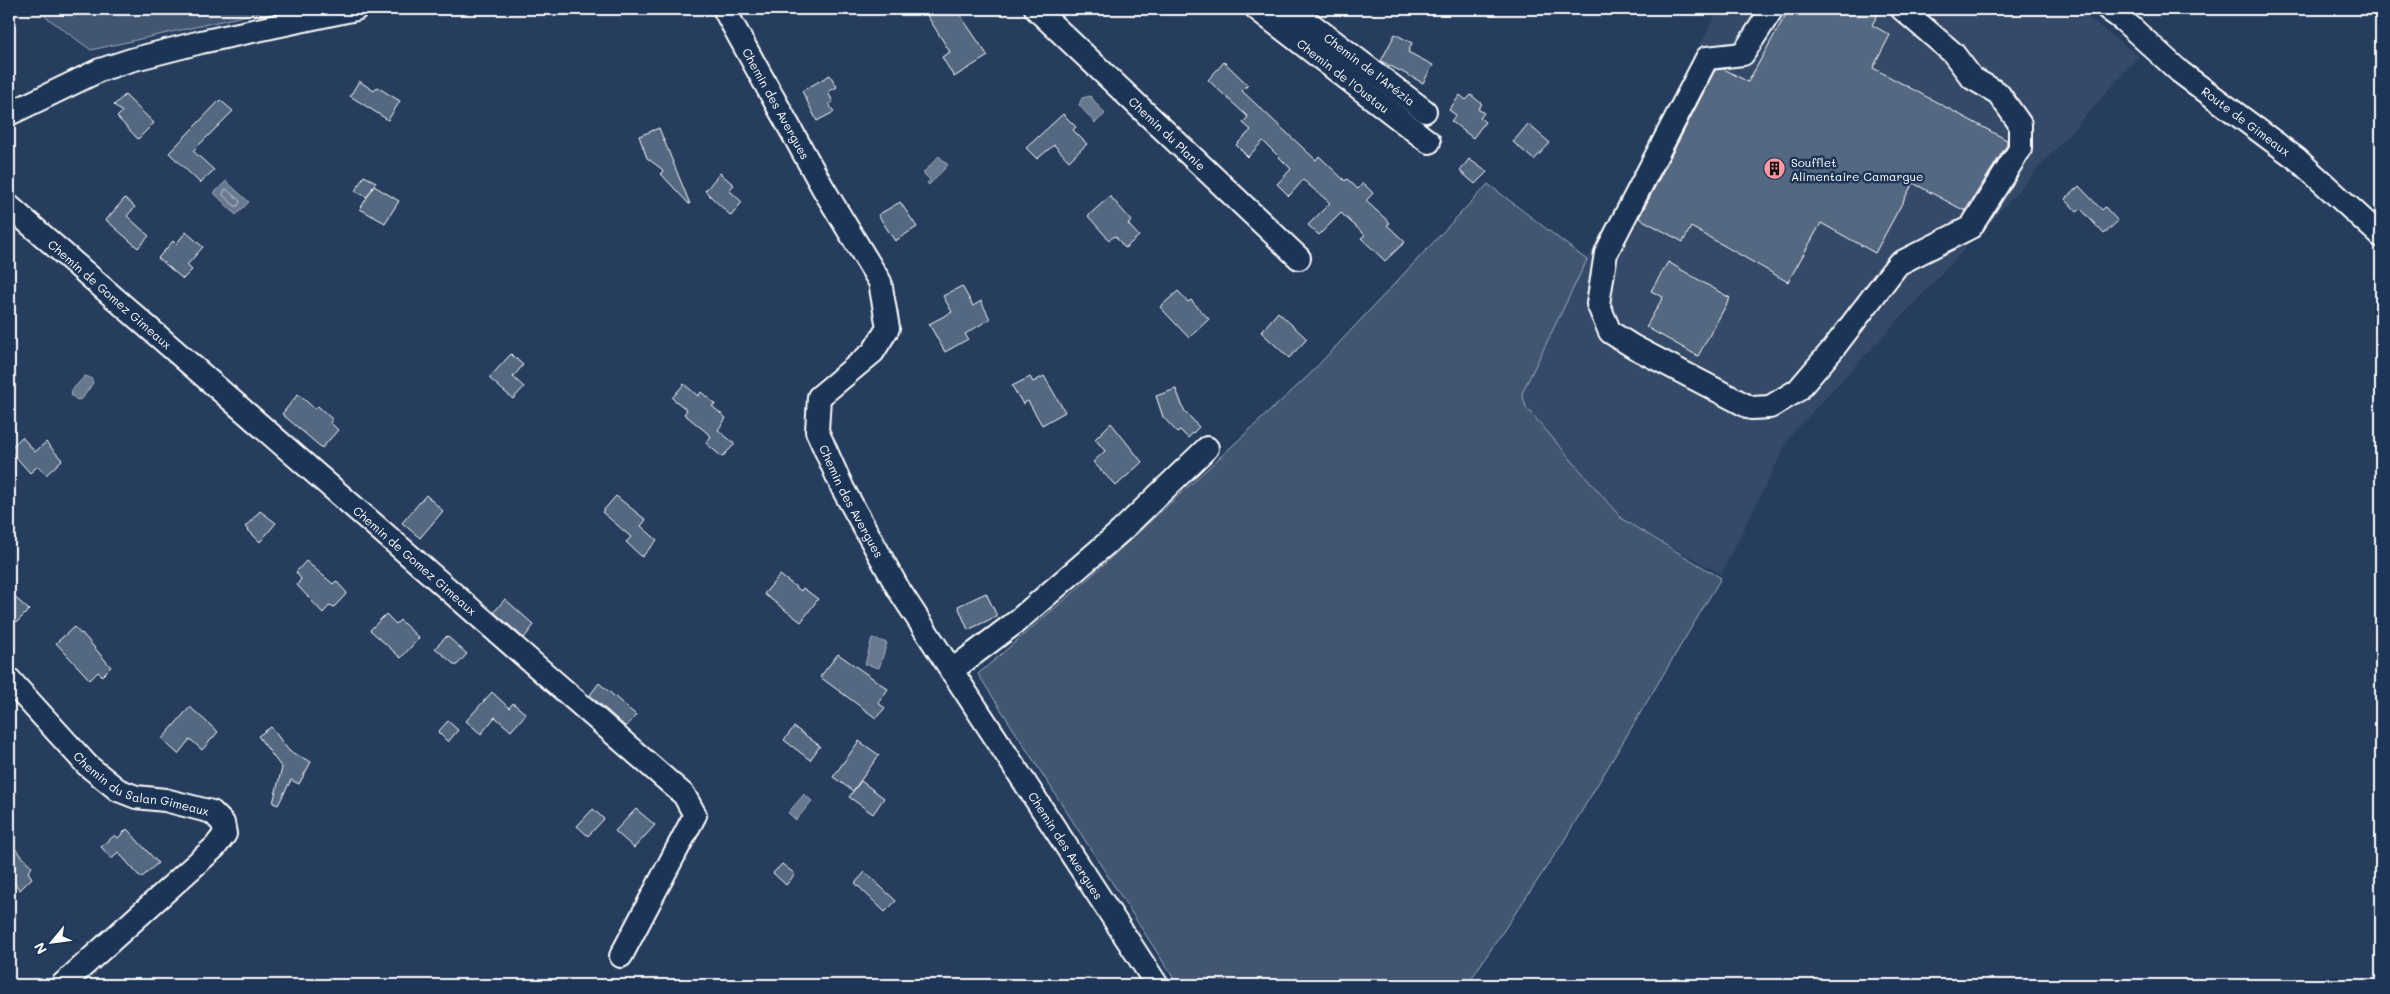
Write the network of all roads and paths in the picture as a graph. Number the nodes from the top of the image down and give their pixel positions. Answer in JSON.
{"nodes":[{"id":1,"x":356,"y":9,"type":"edge"},
{"id":2,"x":724,"y":9,"type":"edge"},
{"id":3,"x":1036,"y":9,"type":"edge"},
{"id":4,"x":1257,"y":9,"type":"edge"},
{"id":5,"x":1291,"y":9,"type":"edge"},
{"id":6,"x":1772,"y":9,"type":"edge"},
{"id":7,"x":1902,"y":9,"type":"edge"},
{"id":8,"x":2122,"y":12,"type":"edge"},
{"id":9,"x":1425,"y":111,"type":"dead end"},
{"id":10,"x":9,"y":114,"type":"edge"},
{"id":11,"x":1429,"y":142,"type":"dead end"},
{"id":12,"x":9,"y":206,"type":"edge"},
{"id":13,"x":2381,"y":236,"type":"edge"},
{"id":14,"x":1300,"y":258,"type":"dead end"},
{"id":15,"x":1207,"y":448,"type":"dead end"},
{"id":16,"x":950,"y":671,"type":"junction"},
{"id":17,"x":9,"y":678,"type":"edge"},
{"id":18,"x":621,"y":956,"type":"dead end"},
{"id":19,"x":62,"y":985,"type":"edge"},
{"id":20,"x":1157,"y":985,"type":"edge"}],
"edges":[{"from":1,"to":10,"type":"street"},
{"from":2,"to":16,"type":"street","name":"Chemin des Avergues"},
{"from":3,"to":14,"type":"street","name":"Chemin du Planie"},
{"from":4,"to":11,"type":"street","name":"Chemin de l'Oustau"},
{"from":5,"to":9,"type":"street","name":"Chemin de l'Arézia"},
{"from":6,"to":7,"type":"street"},
{"from":8,"to":13,"type":"street","name":"Route de Gimeaux"},
{"from":12,"to":18,"type":"street","name":"Chemin de Gomez Gimeaux"},
{"from":15,"to":16,"type":"street"},
{"from":16,"to":20,"type":"street","name":"Chemin des Avergues"},
{"from":17,"to":19,"type":"street","name":"Chemin du Salan Gimeaux"}]}
